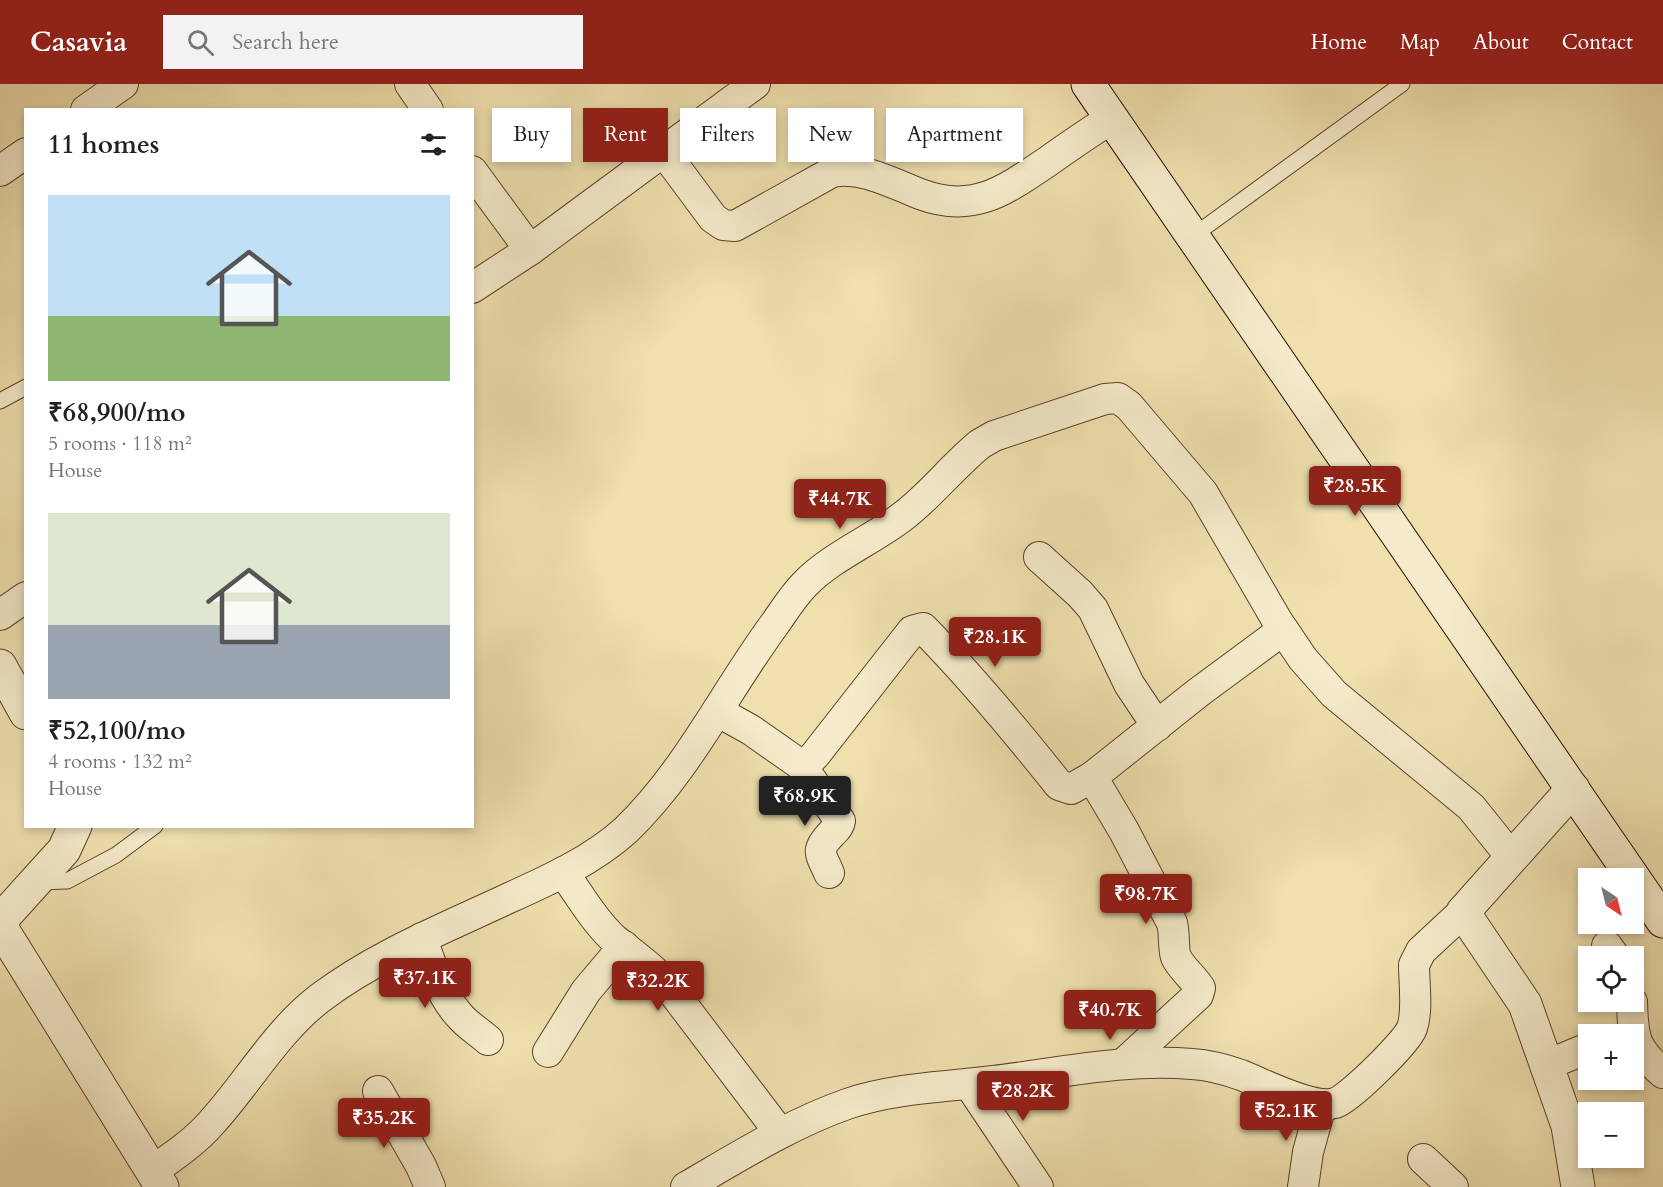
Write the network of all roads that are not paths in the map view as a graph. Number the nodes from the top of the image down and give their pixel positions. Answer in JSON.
{"nodes":[{"id":1,"x":123,"y":84,"type":"edge"},
{"id":2,"x":410,"y":84,"type":"edge"},
{"id":3,"x":756,"y":84,"type":"edge"},
{"id":4,"x":1089,"y":84,"type":"edge"},
{"id":5,"x":1402,"y":84,"type":"edge"},
{"id":6,"x":90,"y":102,"type":"edge"},
{"id":7,"x":427,"y":108,"type":"edge"},
{"id":8,"x":1112,"y":117,"type":"junction"},
{"id":9,"x":668,"y":149,"type":"edge"},
{"id":10,"x":24,"y":154,"type":"edge"},
{"id":11,"x":668,"y":157,"type":"edge"},
{"id":12,"x":650,"y":162,"type":"edge"},
{"id":13,"x":0,"y":171,"type":"edge"},
{"id":14,"x":474,"y":174,"type":"edge"},
{"id":15,"x":1193,"y":236,"type":"junction"},
{"id":16,"x":530,"y":250,"type":"junction"},
{"id":17,"x":474,"y":287,"type":"edge"},
{"id":18,"x":24,"y":388,"type":"edge"},
{"id":19,"x":0,"y":401,"type":"edge"},
{"id":20,"x":1039,"y":557,"type":"dead end"},
{"id":21,"x":24,"y":598,"type":"edge"},
{"id":22,"x":0,"y":615,"type":"edge"},
{"id":23,"x":1283,"y":630,"type":"junction"},
{"id":24,"x":0,"y":666,"type":"edge"},
{"id":25,"x":24,"y":708,"type":"edge"},
{"id":26,"x":717,"y":711,"type":"junction"},
{"id":27,"x":1157,"y":726,"type":"junction"},
{"id":28,"x":801,"y":765,"type":"junction"},
{"id":29,"x":1092,"y":777,"type":"junction"},
{"id":30,"x":1573,"y":789,"type":"junction"},
{"id":31,"x":74,"y":828,"type":"edge"},
{"id":32,"x":152,"y":828,"type":"edge"},
{"id":33,"x":1512,"y":858,"type":"junction"},
{"id":34,"x":563,"y":872,"type":"junction"},
{"id":35,"x":829,"y":873,"type":"dead end"},
{"id":36,"x":35,"y":883,"type":"junction"},
{"id":37,"x":1463,"y":912,"type":"junction"},
{"id":38,"x":0,"y":921,"type":"edge"},
{"id":39,"x":1663,"y":921,"type":"edge"},
{"id":40,"x":0,"y":926,"type":"edge"},
{"id":41,"x":422,"y":938,"type":"junction"},
{"id":42,"x":624,"y":946,"type":"junction"},
{"id":43,"x":1626,"y":1021,"type":"edge"},
{"id":44,"x":488,"y":1041,"type":"dead end"},
{"id":45,"x":548,"y":1052,"type":"dead end"},
{"id":46,"x":1578,"y":1052,"type":"edge"},
{"id":47,"x":1123,"y":1064,"type":"junction"},
{"id":48,"x":1547,"y":1065,"type":"junction"},
{"id":49,"x":1663,"y":1073,"type":"edge"},
{"id":50,"x":969,"y":1084,"type":"junction"},
{"id":51,"x":378,"y":1091,"type":"dead end"},
{"id":52,"x":1322,"y":1105,"type":"junction"},
{"id":53,"x":780,"y":1133,"type":"junction"},
{"id":54,"x":1423,"y":1159,"type":"dead end"},
{"id":55,"x":157,"y":1179,"type":"edge"},
{"id":56,"x":430,"y":1187,"type":"edge"},
{"id":57,"x":686,"y":1187,"type":"edge"},
{"id":58,"x":1038,"y":1187,"type":"edge"},
{"id":59,"x":1304,"y":1187,"type":"edge"},
{"id":60,"x":1453,"y":1187,"type":"edge"},
{"id":61,"x":1578,"y":1187,"type":"edge"}],
"edges":[{"from":1,"to":6,"type":"street"},
{"from":2,"to":7,"type":"street"},
{"from":3,"to":9,"type":"street"},
{"from":4,"to":8,"type":"main road"},
{"from":5,"to":15,"type":"lane"},
{"from":8,"to":11,"type":"street"},
{"from":8,"to":15,"type":"main road"},
{"from":10,"to":13,"type":"street"},
{"from":12,"to":16,"type":"street"},
{"from":14,"to":16,"type":"street"},
{"from":15,"to":30,"type":"main road"},
{"from":16,"to":17,"type":"street"},
{"from":18,"to":19,"type":"lane"},
{"from":20,"to":27,"type":"street"},
{"from":21,"to":22,"type":"street"},
{"from":23,"to":26,"type":"street"},
{"from":23,"to":27,"type":"street"},
{"from":23,"to":33,"type":"street"},
{"from":24,"to":25,"type":"main road"},
{"from":26,"to":28,"type":"street"},
{"from":26,"to":34,"type":"street"},
{"from":27,"to":29,"type":"street"},
{"from":28,"to":29,"type":"street"},
{"from":28,"to":35,"type":"street"},
{"from":29,"to":47,"type":"street"},
{"from":30,"to":33,"type":"main road"},
{"from":30,"to":39,"type":"main road"},
{"from":31,"to":36,"type":"main road"},
{"from":32,"to":36,"type":"lane"},
{"from":33,"to":37,"type":"main road"},
{"from":34,"to":41,"type":"street"},
{"from":34,"to":42,"type":"street"},
{"from":36,"to":38,"type":"main road"},
{"from":37,"to":48,"type":"main road"},
{"from":37,"to":52,"type":"street"},
{"from":40,"to":55,"type":"main road"},
{"from":41,"to":44,"type":"street"},
{"from":41,"to":55,"type":"street"},
{"from":42,"to":45,"type":"street"},
{"from":42,"to":53,"type":"street"},
{"from":43,"to":49,"type":"street"},
{"from":46,"to":48,"type":"street"},
{"from":47,"to":50,"type":"street"},
{"from":47,"to":52,"type":"street"},
{"from":48,"to":61,"type":"main road"},
{"from":50,"to":53,"type":"street"},
{"from":50,"to":58,"type":"street"},
{"from":51,"to":56,"type":"street"},
{"from":52,"to":59,"type":"street"},
{"from":53,"to":57,"type":"street"},
{"from":54,"to":60,"type":"street"}]}
